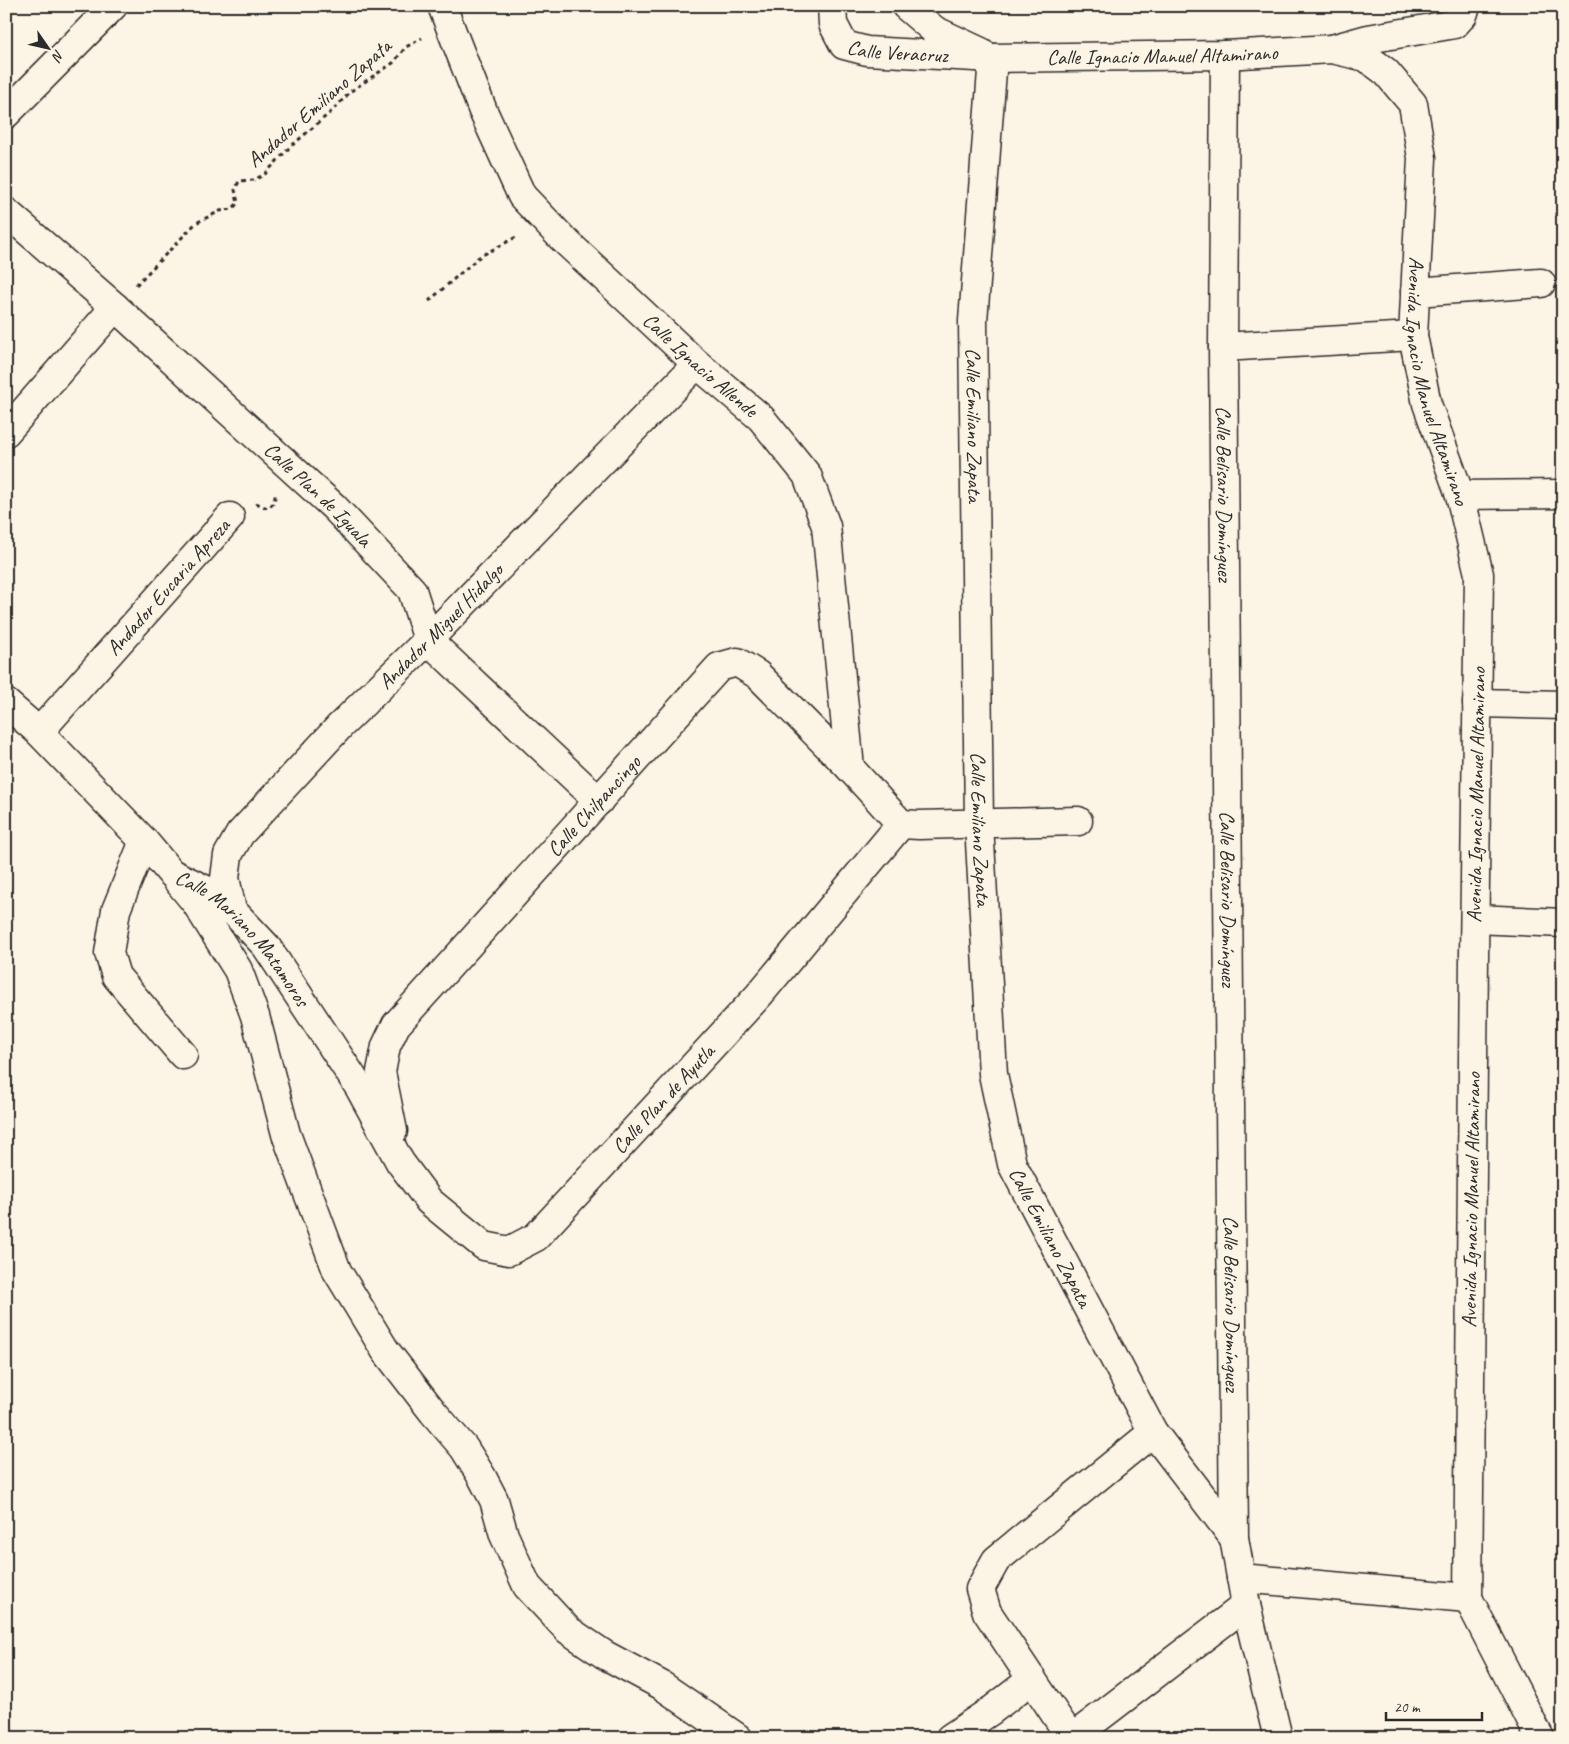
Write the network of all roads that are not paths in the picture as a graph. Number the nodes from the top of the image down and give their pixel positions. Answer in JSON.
{"nodes":[{"id":1,"x":113,"y":6,"type":"edge"},
{"id":2,"x":832,"y":6,"type":"edge"},
{"id":3,"x":906,"y":6,"type":"edge"},
{"id":4,"x":1466,"y":6,"type":"edge"},
{"id":5,"x":445,"y":14,"type":"edge"},
{"id":6,"x":1332,"y":49,"type":"junction"},
{"id":7,"x":1225,"y":55,"type":"junction"},
{"id":8,"x":993,"y":58,"type":"junction"},
{"id":9,"x":6,"y":114,"type":"edge"},
{"id":10,"x":6,"y":212,"type":"edge"},
{"id":11,"x":1540,"y":283,"type":"dead end"},
{"id":12,"x":1415,"y":292,"type":"junction"},
{"id":13,"x":115,"y":307,"type":"junction"},
{"id":14,"x":1413,"y":336,"type":"junction"},
{"id":15,"x":1223,"y":347,"type":"junction"},
{"id":16,"x":698,"y":364,"type":"junction"},
{"id":17,"x":6,"y":432,"type":"edge"},
{"id":18,"x":1460,"y":494,"type":"junction"},
{"id":19,"x":1563,"y":494,"type":"edge"},
{"id":20,"x":230,"y":516,"type":"road end"},
{"id":21,"x":428,"y":640,"type":"junction"},
{"id":22,"x":6,"y":703,"type":"edge"},
{"id":23,"x":1477,"y":703,"type":"junction"},
{"id":24,"x":1563,"y":705,"type":"edge"},
{"id":25,"x":39,"y":732,"type":"junction"},
{"id":26,"x":850,"y":768,"type":"junction"},
{"id":27,"x":599,"y":801,"type":"junction"},
{"id":28,"x":1078,"y":821,"type":"dead end"},
{"id":29,"x":901,"y":824,"type":"junction"},
{"id":30,"x":979,"y":824,"type":"junction"},
{"id":31,"x":144,"y":842,"type":"junction"},
{"id":32,"x":171,"y":873,"type":"junction"},
{"id":33,"x":232,"y":910,"type":"junction"},
{"id":34,"x":1474,"y":919,"type":"junction"},
{"id":35,"x":1563,"y":923,"type":"edge"},
{"id":36,"x":183,"y":1055,"type":"dead end"},
{"id":37,"x":400,"y":1162,"type":"junction"},
{"id":38,"x":1153,"y":1432,"type":"junction"},
{"id":39,"x":1234,"y":1538,"type":"junction"},
{"id":40,"x":1240,"y":1578,"type":"junction"},
{"id":41,"x":1468,"y":1598,"type":"junction"},
{"id":42,"x":1246,"y":1605,"type":"junction"},
{"id":43,"x":1032,"y":1679,"type":"junction"},
{"id":44,"x":738,"y":1738,"type":"edge"},
{"id":45,"x":950,"y":1738,"type":"edge"},
{"id":46,"x":1072,"y":1738,"type":"edge"},
{"id":47,"x":1278,"y":1738,"type":"edge"},
{"id":48,"x":1540,"y":1738,"type":"edge"}],
"edges":[{"from":1,"to":9,"type":"street"},
{"from":2,"to":8,"type":"street","name":"Calle Veracruz"},
{"from":3,"to":8,"type":"street"},
{"from":4,"to":6,"type":"street"},
{"from":5,"to":16,"type":"street","name":"Calle Ignacio Allende"},
{"from":6,"to":7,"type":"street","name":"Calle Ignacio Manuel Altamirano"},
{"from":6,"to":12,"type":"street","name":"Avenida Ignacio Manuel Altamirano"},
{"from":7,"to":8,"type":"street","name":"Calle Ignacio Manuel Altamirano"},
{"from":7,"to":15,"type":"street","name":"Calle Belisario Domínguez"},
{"from":8,"to":30,"type":"street","name":"Calle Emiliano Zapata"},
{"from":10,"to":13,"type":"street","name":"Calle Plan de Iguala"},
{"from":11,"to":12,"type":"street"},
{"from":12,"to":14,"type":"street","name":"Avenida Ignacio Manuel Altamirano"},
{"from":13,"to":17,"type":"street"},
{"from":13,"to":21,"type":"street","name":"Calle Plan de Iguala"},
{"from":14,"to":15,"type":"street"},
{"from":14,"to":18,"type":"street","name":"Avenida Ignacio Manuel Altamirano"},
{"from":15,"to":39,"type":"street","name":"Calle Belisario Domínguez"},
{"from":16,"to":21,"type":"street","name":"Andador Miguel Hidalgo"},
{"from":16,"to":26,"type":"street","name":"Calle Ignacio Allende"},
{"from":18,"to":19,"type":"street"},
{"from":18,"to":23,"type":"street","name":"Avenida Ignacio Manuel Altamirano"},
{"from":20,"to":25,"type":"street","name":"Andador Eucaria Apreza"},
{"from":21,"to":27,"type":"street","name":"Calle Plan de Iguala"},
{"from":21,"to":33,"type":"street","name":"Andador Miguel Hidalgo"},
{"from":22,"to":25,"type":"street","name":"Calle Mariano Matamoros"},
{"from":23,"to":24,"type":"street"},
{"from":23,"to":34,"type":"street","name":"Avenida Ignacio Manuel Altamirano"},
{"from":25,"to":31,"type":"street","name":"Calle Mariano Matamoros"},
{"from":26,"to":27,"type":"street","name":"Calle Chilpancingo"},
{"from":26,"to":29,"type":"street","name":"Calle Chilpancingo"},
{"from":27,"to":37,"type":"street","name":"Calle Chilpancingo"},
{"from":28,"to":30,"type":"street"},
{"from":29,"to":30,"type":"street"},
{"from":29,"to":37,"type":"street","name":"Calle Plan de Ayutla"},
{"from":30,"to":38,"type":"street","name":"Calle Emiliano Zapata"},
{"from":31,"to":32,"type":"street","name":"Calle Mariano Matamoros"},
{"from":31,"to":36,"type":"street"},
{"from":32,"to":33,"type":"street","name":"Calle Mariano Matamoros"},
{"from":32,"to":44,"type":"street"},
{"from":33,"to":37,"type":"street","name":"Calle Mariano Matamoros"},
{"from":34,"to":35,"type":"street"},
{"from":34,"to":41,"type":"street","name":"Avenida Ignacio Manuel Altamirano"},
{"from":38,"to":39,"type":"street","name":"Calle Emiliano Zapata"},
{"from":38,"to":43,"type":"street"},
{"from":39,"to":40,"type":"street","name":"Calle Belisario Domínguez"},
{"from":40,"to":41,"type":"street"},
{"from":40,"to":42,"type":"street","name":"Calle Belisario Domínguez"},
{"from":41,"to":48,"type":"street"},
{"from":42,"to":46,"type":"street"},
{"from":42,"to":47,"type":"street","name":"Calle Belisario Domínguez"},
{"from":43,"to":45,"type":"street"},
{"from":43,"to":46,"type":"street"}]}
